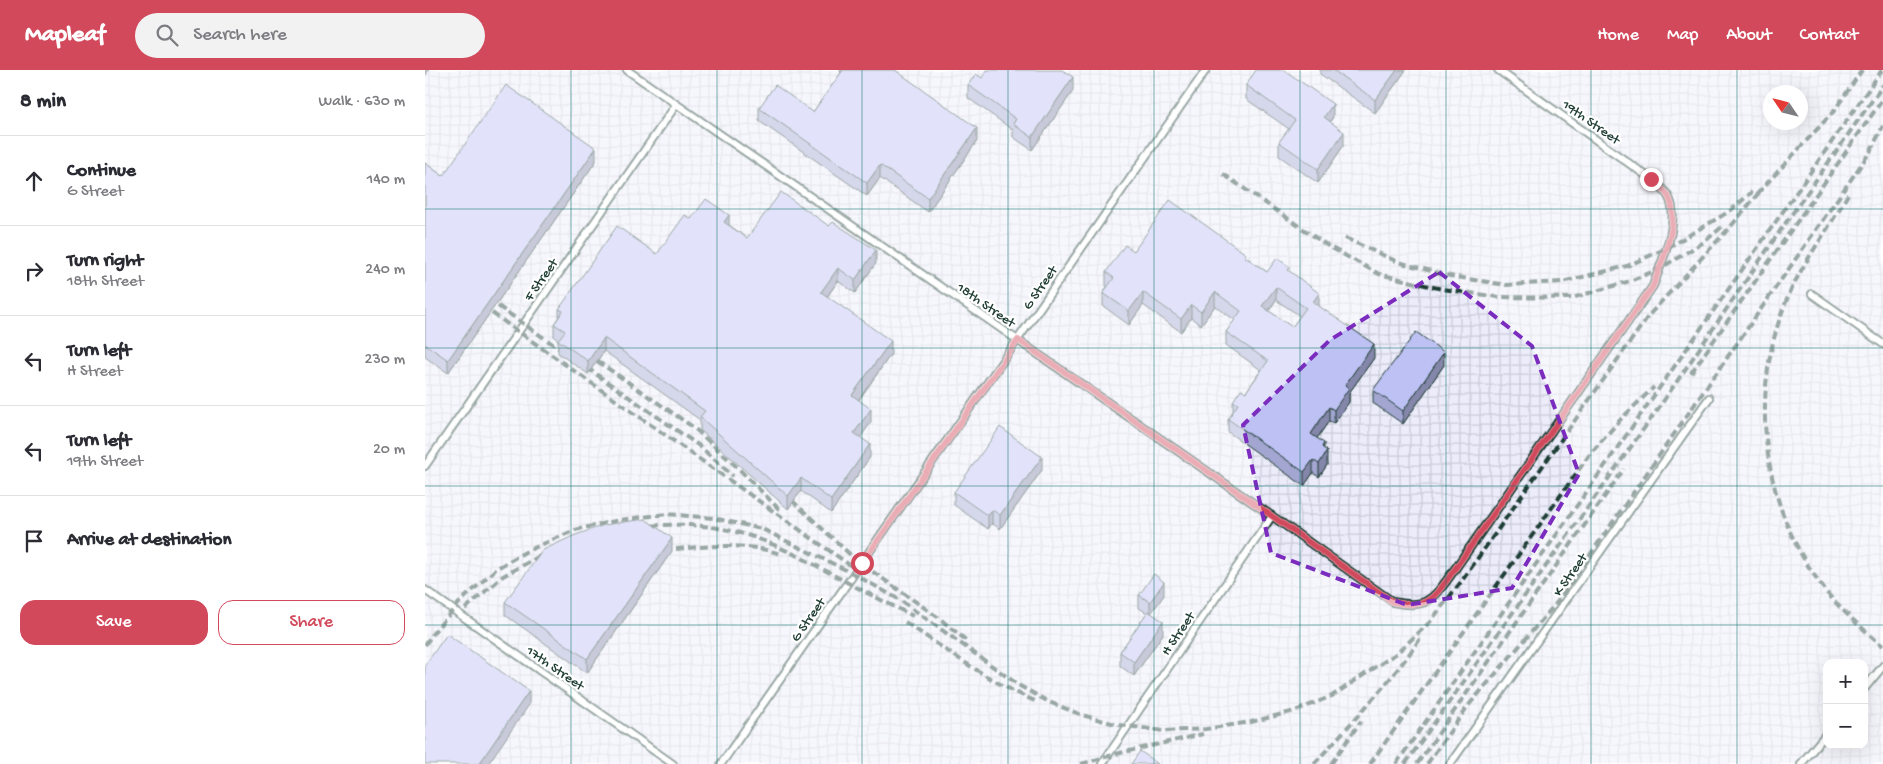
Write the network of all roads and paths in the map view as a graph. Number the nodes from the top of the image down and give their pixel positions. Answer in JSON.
{"nodes":[{"id":1,"x":627,"y":70,"type":"edge"},
{"id":2,"x":1206,"y":70,"type":"edge"},
{"id":3,"x":1498,"y":70,"type":"edge"},
{"id":4,"x":676,"y":105,"type":"junction"},
{"id":5,"x":1812,"y":294,"type":"dead end"},
{"id":6,"x":1018,"y":340,"type":"junction"},
{"id":7,"x":1883,"y":344,"type":"edge"},
{"id":8,"x":1709,"y":398,"type":"dead end"},
{"id":9,"x":425,"y":466,"type":"edge"},
{"id":10,"x":1272,"y":516,"type":"junction"},
{"id":11,"x":425,"y":590,"type":"edge"},
{"id":12,"x":1409,"y":606,"type":"joint"},
{"id":13,"x":1883,"y":666,"type":"edge"},
{"id":14,"x":1868,"y":683,"type":"edge"},
{"id":15,"x":1823,"y":738,"type":"edge"},
{"id":16,"x":673,"y":764,"type":"edge"},
{"id":17,"x":721,"y":764,"type":"edge"},
{"id":18,"x":1102,"y":764,"type":"edge"},
{"id":19,"x":1450,"y":764,"type":"edge"},
{"id":20,"x":1801,"y":764,"type":"edge"}],
"edges":[{"from":1,"to":4,"type":"lane","name":"18th Street"},
{"from":2,"to":6,"type":"lane","name":"G Street"},
{"from":3,"to":12,"type":"lane","name":"19th Street"},
{"from":4,"to":6,"type":"lane","name":"18th Street"},
{"from":4,"to":9,"type":"lane","name":"F Street"},
{"from":5,"to":7,"type":"lane"},
{"from":6,"to":10,"type":"lane","name":"18th Street"},
{"from":6,"to":17,"type":"lane","name":"G Street"},
{"from":8,"to":19,"type":"lane","name":"K Street"},
{"from":10,"to":12,"type":"lane","name":"18th Street"},
{"from":10,"to":18,"type":"lane","name":"H Street"},
{"from":11,"to":16,"type":"lane","name":"17th Street"},
{"from":13,"to":14,"type":"lane"},
{"from":15,"to":20,"type":"lane"}]}
